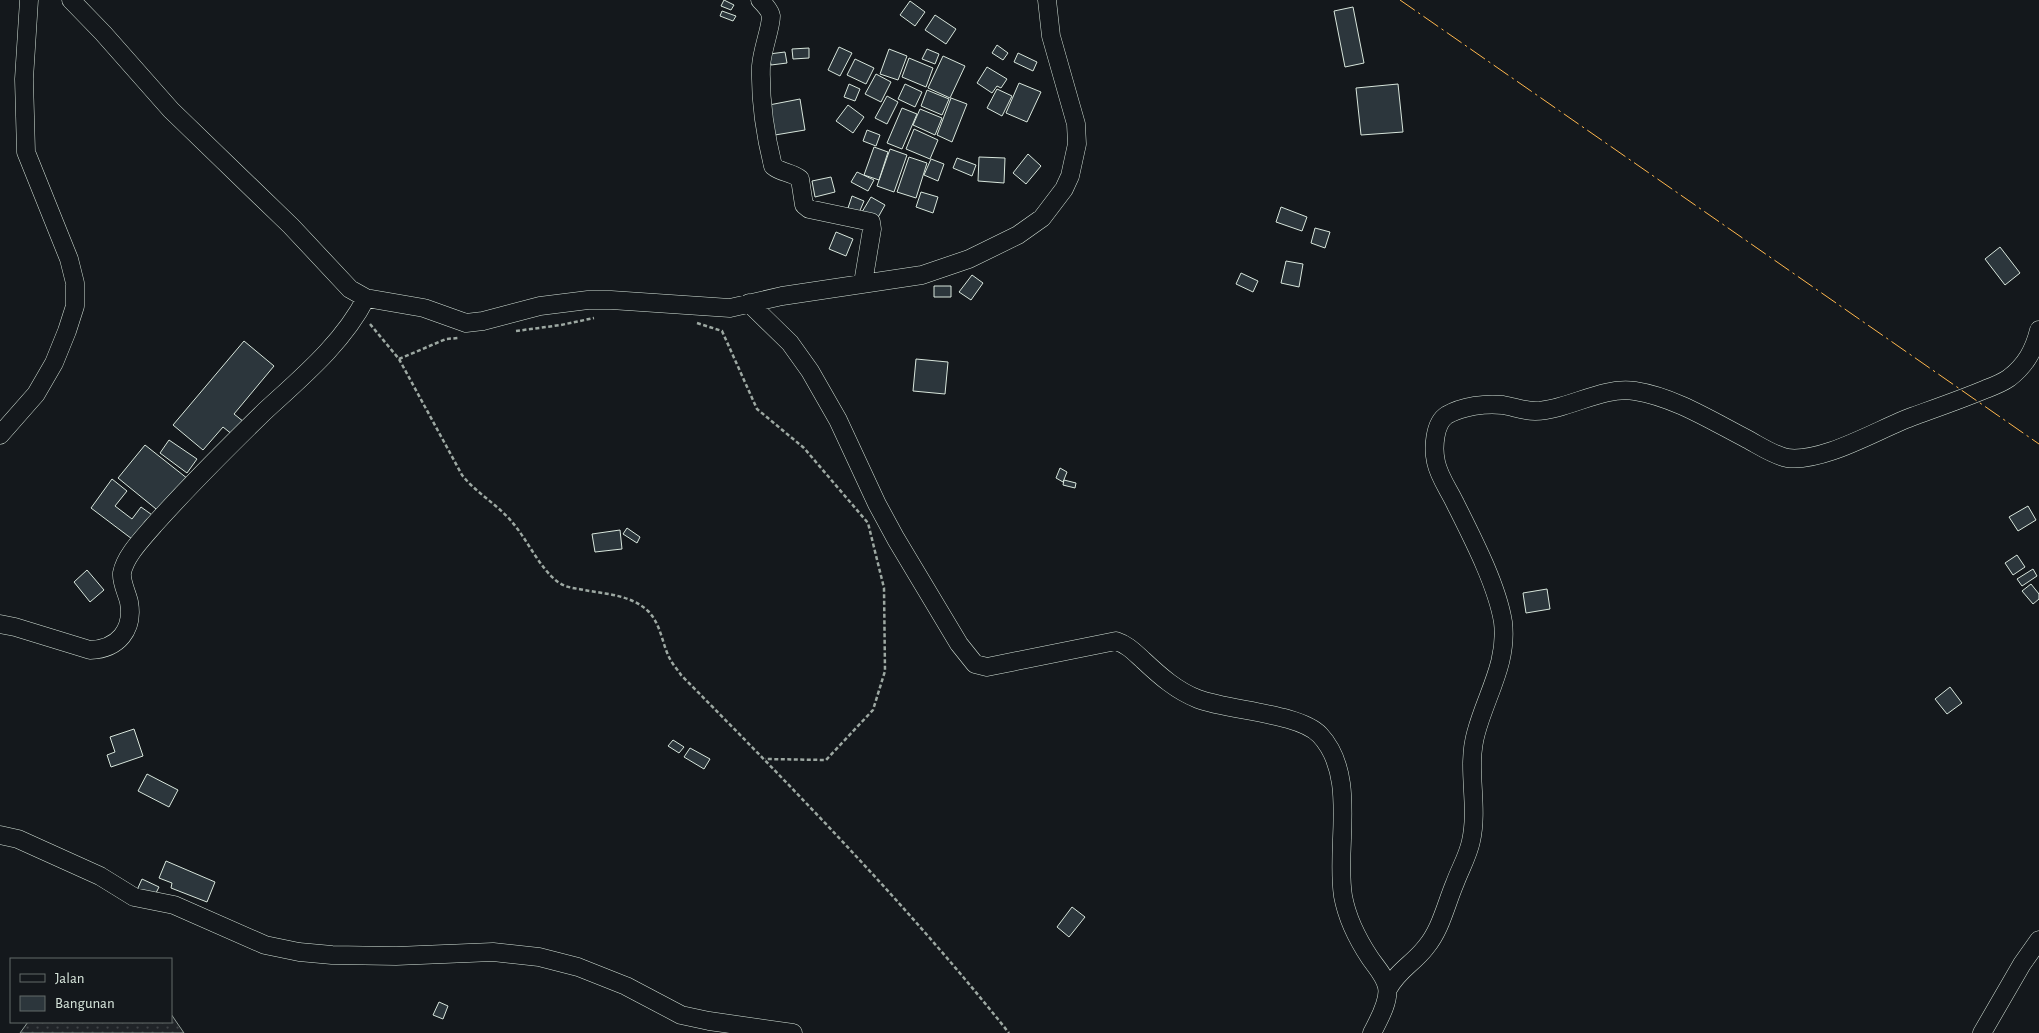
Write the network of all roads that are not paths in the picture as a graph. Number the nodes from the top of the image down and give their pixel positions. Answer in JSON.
{"nodes":[{"id":1,"x":29,"y":0,"type":"edge"},
{"id":2,"x":71,"y":0,"type":"edge"},
{"id":3,"x":760,"y":0,"type":"edge"},
{"id":4,"x":1046,"y":0,"type":"edge"},
{"id":5,"x":863,"y":283,"type":"junction"},
{"id":6,"x":749,"y":303,"type":"junction"},
{"id":7,"x":363,"y":304,"type":"junction"},
{"id":8,"x":2039,"y":330,"type":"edge"},
{"id":9,"x":0,"y":435,"type":"edge"},
{"id":10,"x":0,"y":624,"type":"edge"},
{"id":11,"x":0,"y":835,"type":"edge"},
{"id":12,"x":2039,"y":940,"type":"edge"},
{"id":13,"x":1388,"y":989,"type":"junction"},
{"id":14,"x":793,"y":1033,"type":"edge"},
{"id":15,"x":1372,"y":1033,"type":"edge"},
{"id":16,"x":1982,"y":1033,"type":"edge"}],
"edges":[{"from":1,"to":9,"type":"street"},
{"from":2,"to":7,"type":"street"},
{"from":3,"to":5,"type":"street"},
{"from":4,"to":5,"type":"street"},
{"from":5,"to":6,"type":"street"},
{"from":6,"to":7,"type":"street"},
{"from":6,"to":13,"type":"street"},
{"from":7,"to":10,"type":"street"},
{"from":8,"to":13,"type":"street"},
{"from":11,"to":14,"type":"street"},
{"from":12,"to":16,"type":"street"},
{"from":13,"to":15,"type":"street"}]}
